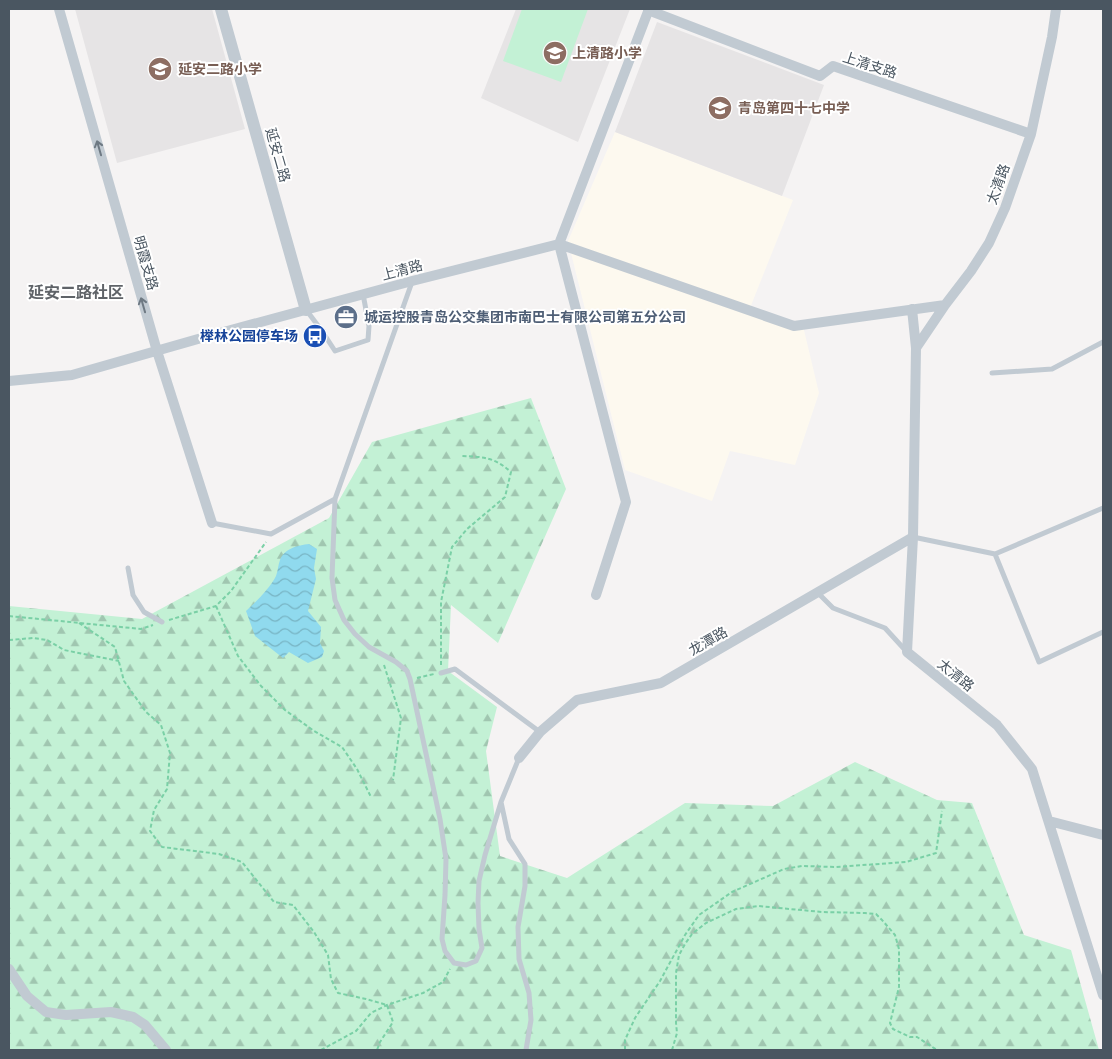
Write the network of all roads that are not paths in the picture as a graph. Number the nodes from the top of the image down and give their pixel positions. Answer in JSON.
{"nodes":[{"id":1,"x":60,"y":9,"type":"edge"},
{"id":2,"x":221,"y":9,"type":"edge"},
{"id":3,"x":648,"y":9,"type":"edge"},
{"id":4,"x":1056,"y":9,"type":"edge"},
{"id":5,"x":1031,"y":134,"type":"junction"},
{"id":6,"x":559,"y":244,"type":"junction"},
{"id":7,"x":412,"y":281,"type":"junction"},
{"id":8,"x":363,"y":294,"type":"junction"},
{"id":9,"x":945,"y":305,"type":"junction"},
{"id":10,"x":306,"y":310,"type":"junction"},
{"id":11,"x":912,"y":310,"type":"junction"},
{"id":12,"x":1103,"y":342,"type":"edge"},
{"id":13,"x":916,"y":348,"type":"junction"},
{"id":14,"x":156,"y":352,"type":"junction"},
{"id":15,"x":992,"y":373,"type":"dead end"},
{"id":16,"x":9,"y":381,"type":"edge"},
{"id":17,"x":335,"y":499,"type":"junction"},
{"id":18,"x":1103,"y":508,"type":"edge"},
{"id":19,"x":212,"y":523,"type":"joint"},
{"id":20,"x":913,"y":537,"type":"junction"},
{"id":21,"x":995,"y":554,"type":"junction"},
{"id":22,"x":128,"y":568,"type":"dead end"},
{"id":23,"x":818,"y":593,"type":"junction"},
{"id":24,"x":596,"y":595,"type":"dead end"},
{"id":25,"x":162,"y":622,"type":"road end"},
{"id":26,"x":1103,"y":632,"type":"edge"},
{"id":27,"x":907,"y":652,"type":"junction"},
{"id":28,"x":441,"y":673,"type":"road end"},
{"id":29,"x":540,"y":732,"type":"junction"},
{"id":30,"x":519,"y":758,"type":"joint"},
{"id":31,"x":501,"y":802,"type":"junction"},
{"id":32,"x":1049,"y":821,"type":"junction"},
{"id":33,"x":1103,"y":835,"type":"edge"},
{"id":34,"x":9,"y":969,"type":"edge"},
{"id":35,"x":1103,"y":995,"type":"edge"},
{"id":36,"x":166,"y":1050,"type":"edge"},
{"id":37,"x":526,"y":1050,"type":"edge"}],
"edges":[{"from":14,"to":1,"type":"street","name":"明霞支路","one_way":true},
{"from":2,"to":10,"type":"street","name":"延安二路"},
{"from":3,"to":5,"type":"street","name":"上清支路"},
{"from":3,"to":6,"type":"street"},
{"from":4,"to":5,"type":"street","name":"太清路"},
{"from":5,"to":9,"type":"street","name":"太清路"},
{"from":6,"to":7,"type":"street","name":"上清路"},
{"from":6,"to":11,"type":"street"},
{"from":6,"to":24,"type":"street"},
{"from":7,"to":8,"type":"street","name":"上清路"},
{"from":7,"to":17,"type":"lane"},
{"from":8,"to":10,"type":"street","name":"上清路"},
{"from":8,"to":10,"type":"lane"},
{"from":9,"to":11,"type":"street"},
{"from":9,"to":13,"type":"street","name":"太清路"},
{"from":10,"to":14,"type":"street","name":"上清路"},
{"from":11,"to":13,"type":"street"},
{"from":12,"to":15,"type":"lane"},
{"from":13,"to":20,"type":"street"},
{"from":14,"to":16,"type":"street","name":"上清路"},
{"from":14,"to":19,"type":"street","name":"明霞支路"},
{"from":17,"to":19,"type":"lane"},
{"from":17,"to":31,"type":"lane"},
{"from":18,"to":21,"type":"lane"},
{"from":20,"to":21,"type":"lane"},
{"from":20,"to":23,"type":"street","name":"龙潭路"},
{"from":20,"to":27,"type":"street"},
{"from":21,"to":26,"type":"lane"},
{"from":22,"to":25,"type":"lane"},
{"from":23,"to":27,"type":"lane"},
{"from":23,"to":29,"type":"street","name":"龙潭路"},
{"from":27,"to":32,"type":"street","name":"太清路"},
{"from":28,"to":29,"type":"lane"},
{"from":29,"to":30,"type":"street","name":"龙潭路"},
{"from":30,"to":31,"type":"lane"},
{"from":31,"to":37,"type":"lane"},
{"from":32,"to":33,"type":"street"},
{"from":32,"to":35,"type":"street","name":"太清路"},
{"from":34,"to":36,"type":"street"}]}
